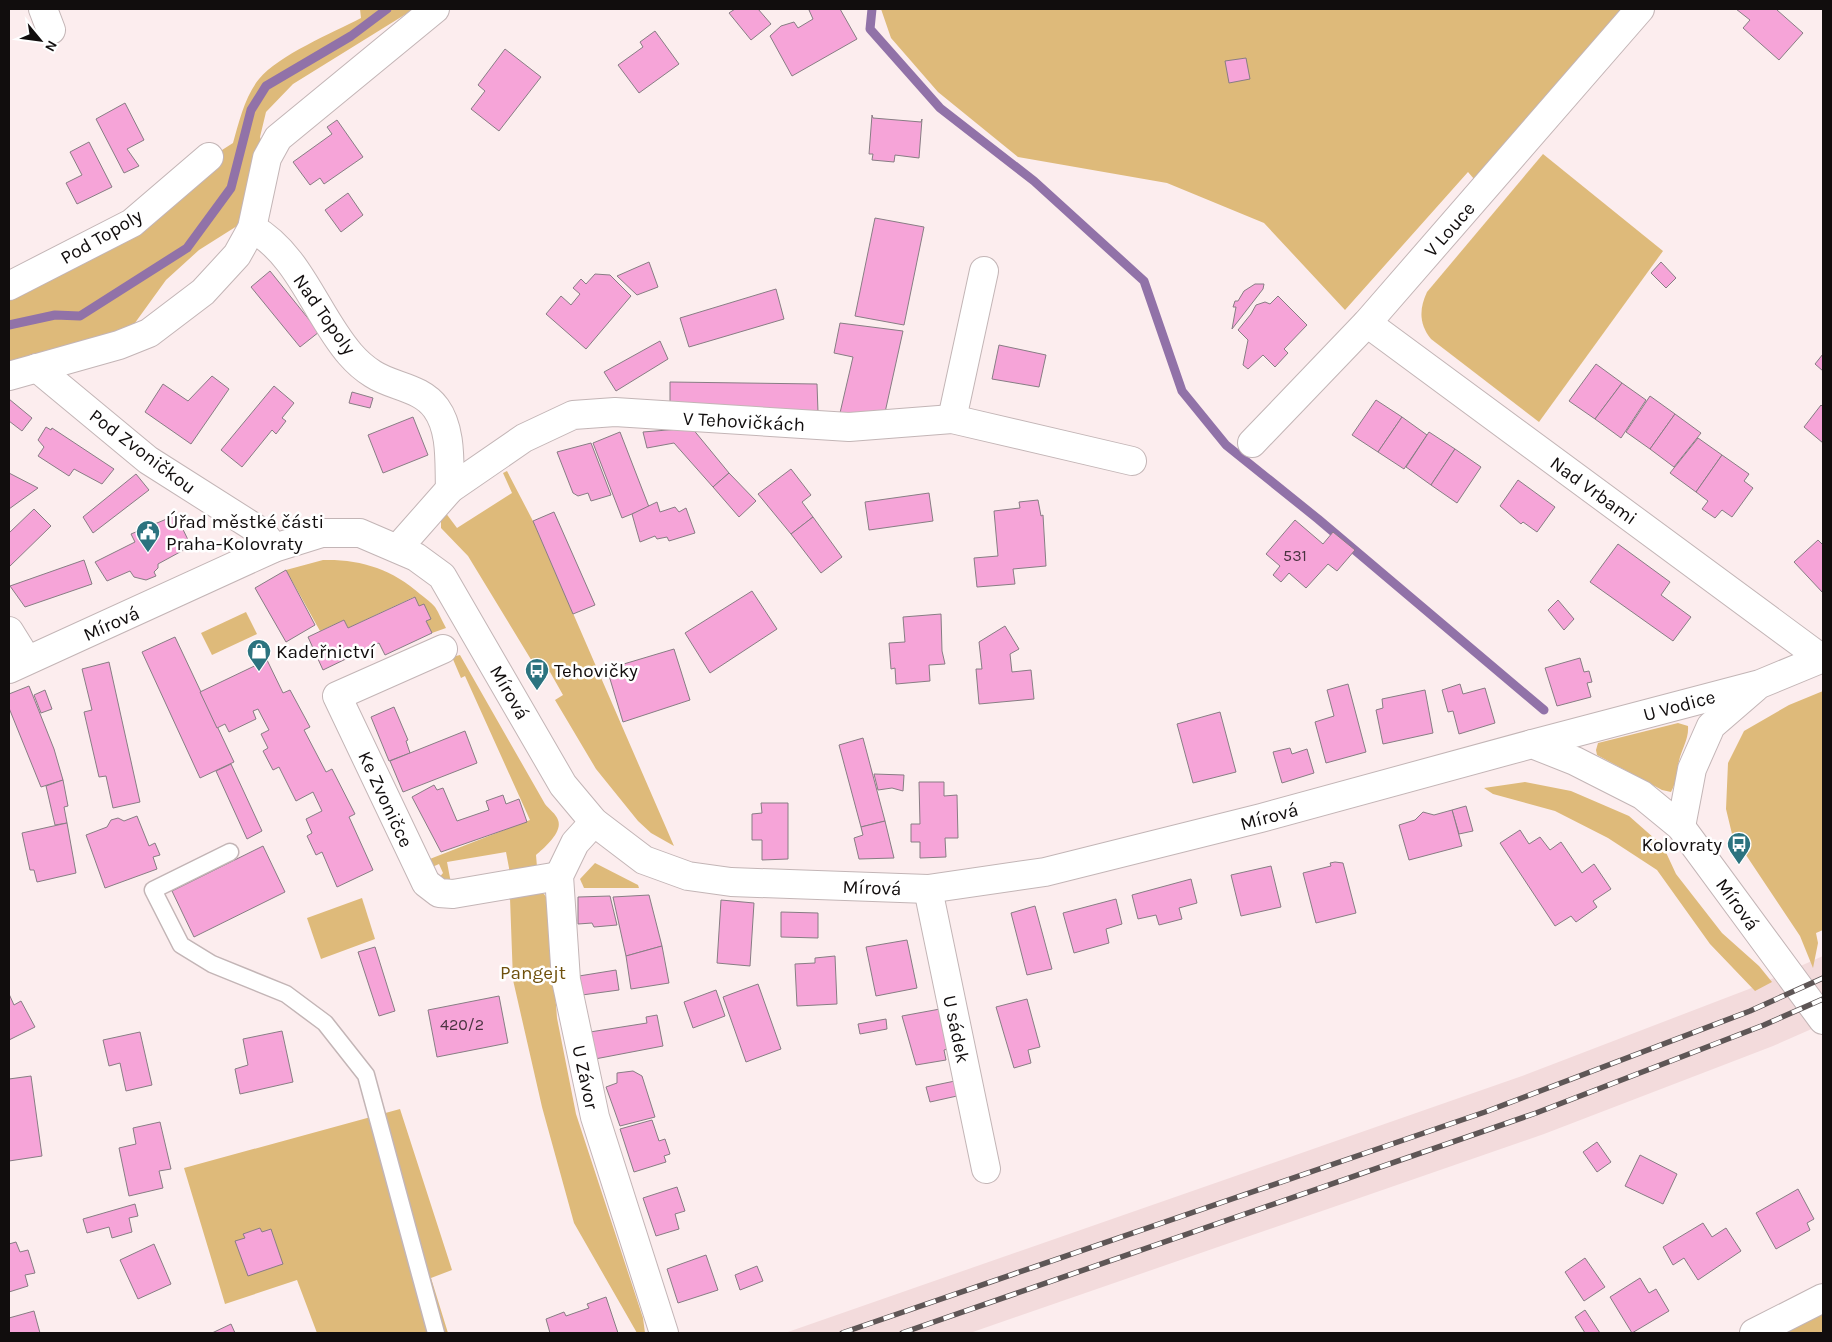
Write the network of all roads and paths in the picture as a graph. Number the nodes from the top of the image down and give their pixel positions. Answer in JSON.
{"nodes":[{"id":1,"x":435,"y":9,"type":"edge"},
{"id":2,"x":1640,"y":9,"type":"edge"},
{"id":3,"x":209,"y":157,"type":"dead end"},
{"id":4,"x":252,"y":228,"type":"junction"},
{"id":5,"x":984,"y":271,"type":"dead end"},
{"id":6,"x":9,"y":286,"type":"edge"},
{"id":7,"x":1367,"y":322,"type":"junction"},
{"id":8,"x":37,"y":368,"type":"junction"},
{"id":9,"x":9,"y":376,"type":"edge"},
{"id":10,"x":952,"y":419,"type":"junction"},
{"id":11,"x":1252,"y":443,"type":"dead end"},
{"id":12,"x":1132,"y":461,"type":"dead end"},
{"id":13,"x":450,"y":489,"type":"junction"},
{"id":14,"x":274,"y":548,"type":"junction"},
{"id":15,"x":398,"y":548,"type":"junction"},
{"id":16,"x":9,"y":631,"type":"edge"},
{"id":17,"x":443,"y":649,"type":"dead end"},
{"id":18,"x":1822,"y":658,"type":"edge"},
{"id":19,"x":18,"y":665,"type":"edge"},
{"id":20,"x":1760,"y":684,"type":"junction"},
{"id":21,"x":1532,"y":744,"type":"junction"},
{"id":22,"x":594,"y":822,"type":"junction"},
{"id":23,"x":1681,"y":827,"type":"junction"},
{"id":24,"x":230,"y":852,"type":"dead end"},
{"id":25,"x":559,"y":876,"type":"junction"},
{"id":26,"x":928,"y":889,"type":"junction"},
{"id":27,"x":1823,"y":1020,"type":"edge"},
{"id":28,"x":986,"y":1169,"type":"dead end"},
{"id":29,"x":1823,"y":1298,"type":"edge"},
{"id":30,"x":436,"y":1333,"type":"edge"},
{"id":31,"x":664,"y":1333,"type":"edge"},
{"id":32,"x":1754,"y":1333,"type":"edge"}],
"edges":[{"from":1,"to":4,"type":"street"},
{"from":2,"to":7,"type":"street","name":"V Louce"},
{"from":3,"to":6,"type":"street","name":"Pod Topoly"},
{"from":4,"to":8,"type":"street"},
{"from":4,"to":13,"type":"street","name":"Nad Topoly"},
{"from":5,"to":10,"type":"street"},
{"from":7,"to":11,"type":"street","name":"V Louce"},
{"from":7,"to":18,"type":"street","name":"Nad Vrbami"},
{"from":8,"to":9,"type":"street"},
{"from":8,"to":14,"type":"street","name":"Pod Zvoničkou"},
{"from":10,"to":12,"type":"street","name":"V Tehovičkách"},
{"from":10,"to":13,"type":"street","name":"V Tehovičkách"},
{"from":13,"to":15,"type":"street","name":"V Tehovičkách"},
{"from":14,"to":15,"type":"street","name":"Mírová"},
{"from":14,"to":19,"type":"street","name":"Mírová"},
{"from":15,"to":22,"type":"street","name":"Mírová"},
{"from":16,"to":19,"type":"street"},
{"from":17,"to":25,"type":"street","name":"Ke Zvoničce"},
{"from":18,"to":20,"type":"street","name":"U Vodice"},
{"from":20,"to":21,"type":"street","name":"U Vodice"},
{"from":20,"to":23,"type":"street"},
{"from":21,"to":23,"type":"street","name":"Mírová"},
{"from":21,"to":26,"type":"street","name":"Mírová"},
{"from":22,"to":25,"type":"street","name":"U Závor"},
{"from":22,"to":26,"type":"street","name":"Mírová"},
{"from":23,"to":27,"type":"street","name":"Mírová"},
{"from":24,"to":30,"type":"lane"},
{"from":25,"to":31,"type":"street","name":"U Závor"},
{"from":26,"to":28,"type":"street","name":"U sádek"},
{"from":29,"to":32,"type":"street"}]}
